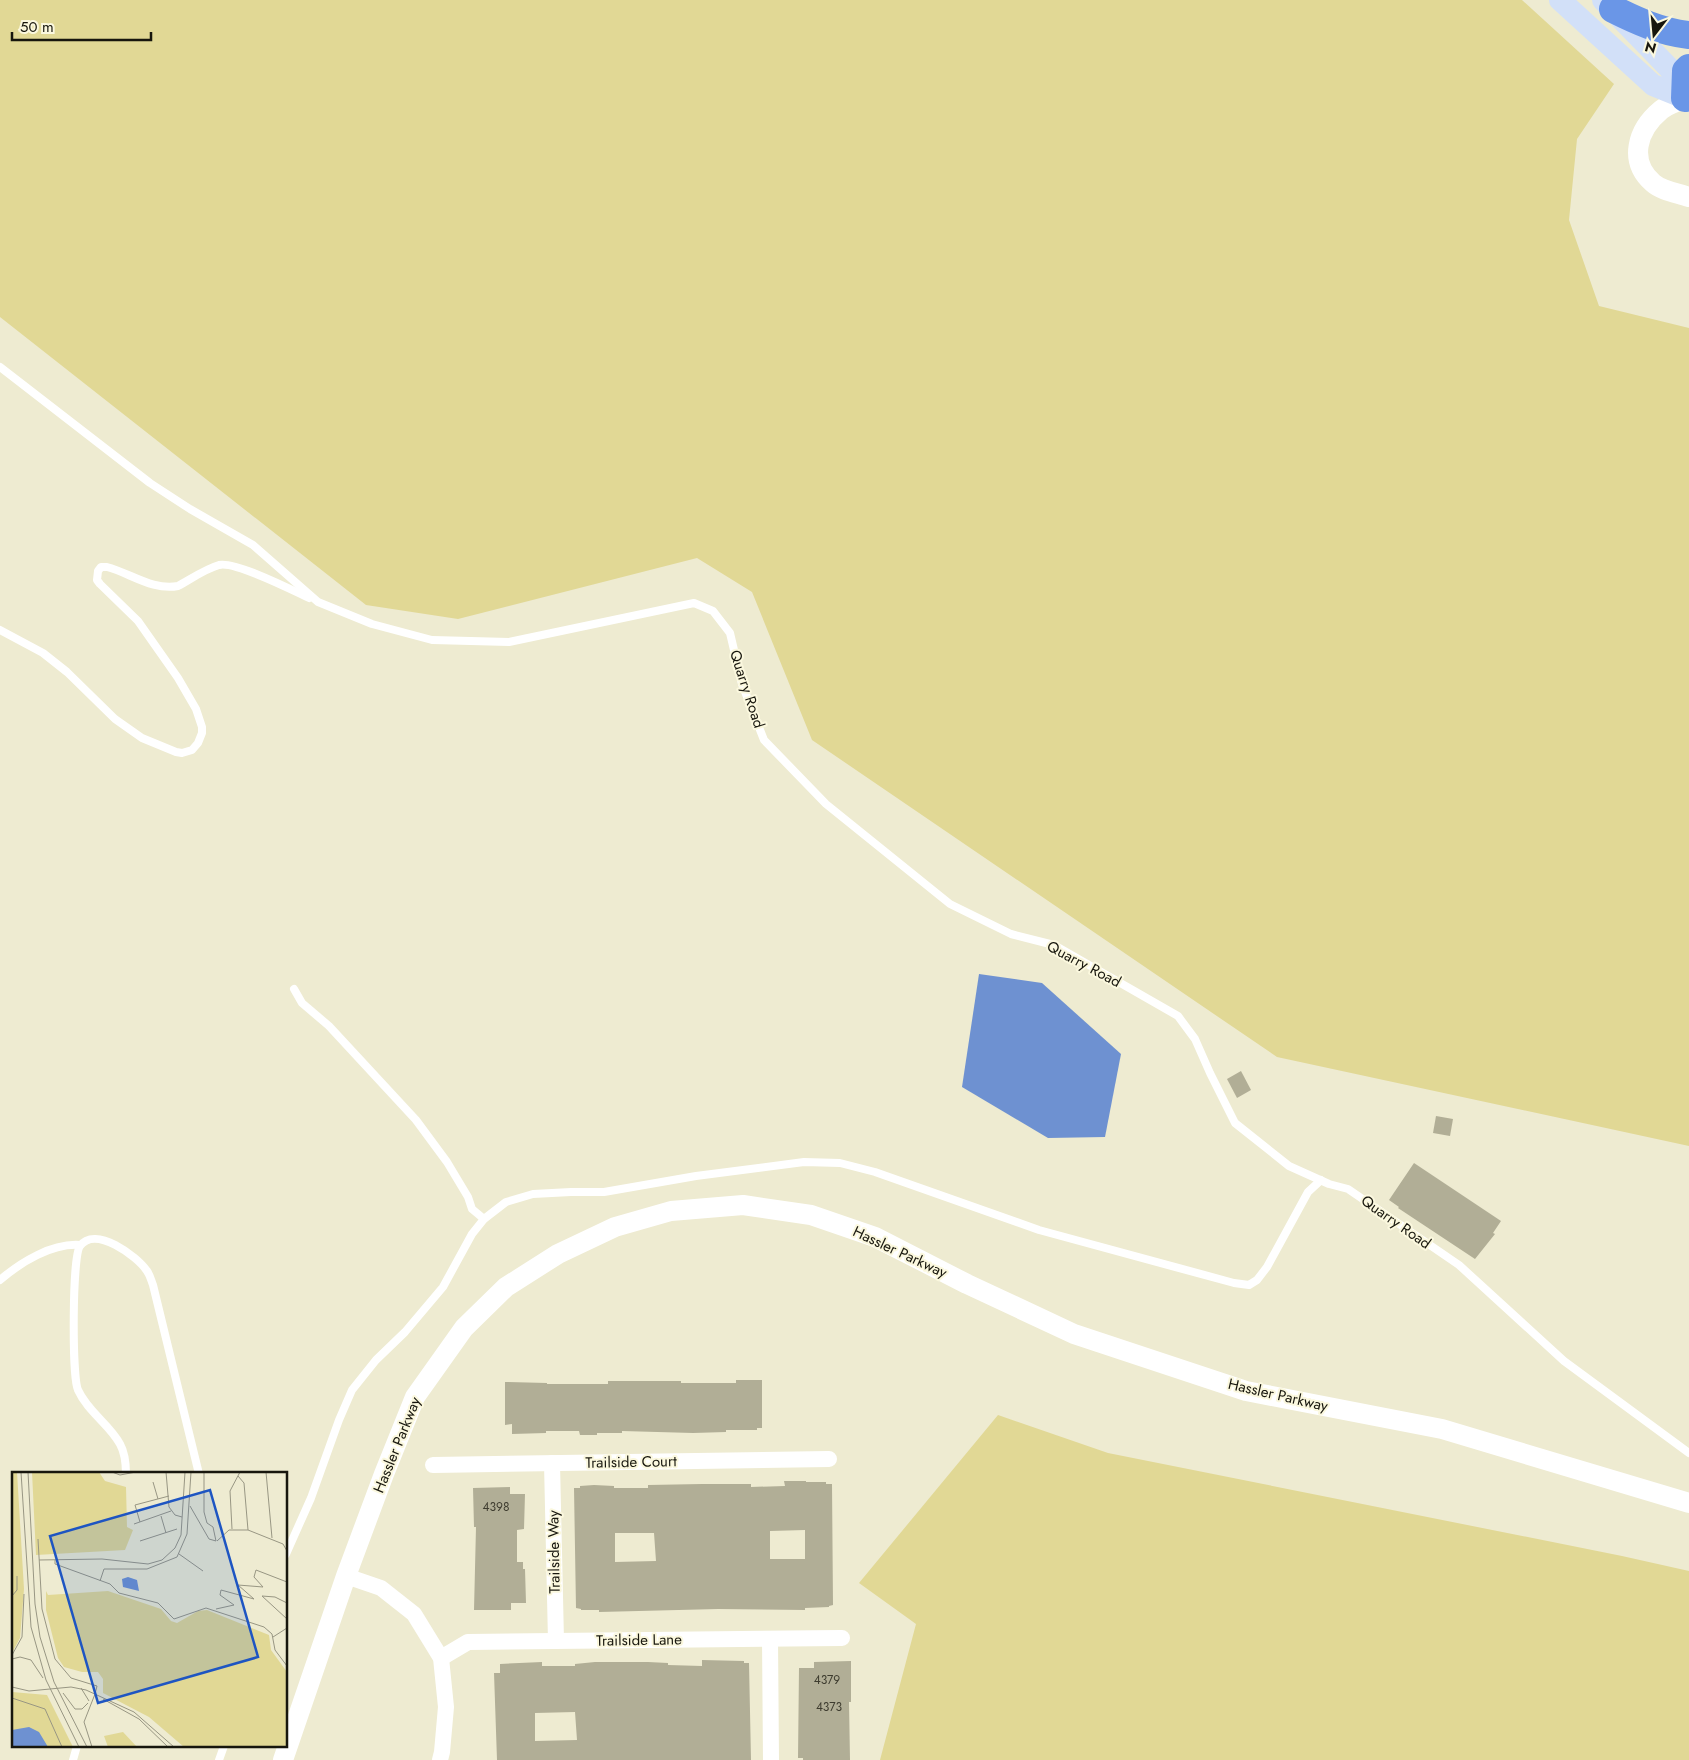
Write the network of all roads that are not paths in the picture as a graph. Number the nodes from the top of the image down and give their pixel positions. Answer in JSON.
{"nodes":[{"id":1,"x":1560,"y":0,"type":"edge"},
{"id":2,"x":1608,"y":5,"type":"edge"},
{"id":3,"x":1689,"y":35,"type":"edge"},
{"id":4,"x":1689,"y":68,"type":"edge"},
{"id":5,"x":1688,"y":98,"type":"edge"},
{"id":6,"x":1689,"y":197,"type":"edge"},
{"id":7,"x":0,"y":367,"type":"edge"},
{"id":8,"x":318,"y":602,"type":"junction"},
{"id":9,"x":0,"y":630,"type":"edge"},
{"id":10,"x":294,"y":989,"type":"dead end"},
{"id":11,"x":1321,"y":1180,"type":"junction"},
{"id":12,"x":484,"y":1219,"type":"junction"},
{"id":13,"x":80,"y":1245,"type":"junction"},
{"id":14,"x":0,"y":1280,"type":"edge"},
{"id":15,"x":1689,"y":1453,"type":"edge"},
{"id":16,"x":828,"y":1459,"type":"dead end"},
{"id":17,"x":552,"y":1463,"type":"junction"},
{"id":18,"x":433,"y":1465,"type":"dead end"},
{"id":19,"x":126,"y":1472,"type":"edge"},
{"id":20,"x":199,"y":1472,"type":"edge"},
{"id":21,"x":1689,"y":1502,"type":"edge"},
{"id":22,"x":288,"y":1550,"type":"edge"},
{"id":23,"x":346,"y":1576,"type":"junction"},
{"id":24,"x":770,"y":1638,"type":"junction"},
{"id":25,"x":842,"y":1638,"type":"dead end"},
{"id":26,"x":556,"y":1641,"type":"junction"},
{"id":27,"x":441,"y":1658,"type":"junction"},
{"id":28,"x":288,"y":1745,"type":"edge"},
{"id":29,"x":223,"y":1748,"type":"edge"},
{"id":30,"x":287,"y":1748,"type":"edge"},
{"id":31,"x":219,"y":1760,"type":"edge"},
{"id":32,"x":283,"y":1760,"type":"edge"},
{"id":33,"x":440,"y":1760,"type":"edge"},
{"id":34,"x":771,"y":1760,"type":"edge"}],
"edges":[{"from":1,"to":5,"type":"main road"},
{"from":2,"to":3,"type":"highway"},
{"from":2,"to":5,"type":"main road"},
{"from":4,"to":5,"type":"highway"},
{"from":5,"to":6,"type":"street"},
{"from":7,"to":8,"type":"lane"},
{"from":8,"to":9,"type":"lane","name":"Quarry Road"},
{"from":8,"to":11,"type":"lane","name":"Quarry Road"},
{"from":10,"to":12,"type":"lane"},
{"from":11,"to":12,"type":"lane"},
{"from":11,"to":15,"type":"lane","name":"Quarry Road"},
{"from":12,"to":22,"type":"lane"},
{"from":13,"to":14,"type":"lane"},
{"from":13,"to":19,"type":"lane"},
{"from":13,"to":20,"type":"lane"},
{"from":16,"to":17,"type":"street","name":"Trailside Court"},
{"from":17,"to":18,"type":"street","name":"Trailside Court"},
{"from":17,"to":26,"type":"street","name":"Trailside Way"},
{"from":21,"to":23,"type":"street","name":"Hassler Parkway"},
{"from":23,"to":27,"type":"street"},
{"from":23,"to":28,"type":"street","name":"Hassler Parkway"},
{"from":24,"to":25,"type":"street","name":"Trailside Lane"},
{"from":24,"to":26,"type":"street","name":"Trailside Lane"},
{"from":24,"to":34,"type":"street"},
{"from":26,"to":27,"type":"street","name":"Trailside Lane"},
{"from":27,"to":33,"type":"street"},
{"from":29,"to":31,"type":"lane"},
{"from":30,"to":32,"type":"street","name":"Hassler Parkway"}]}
